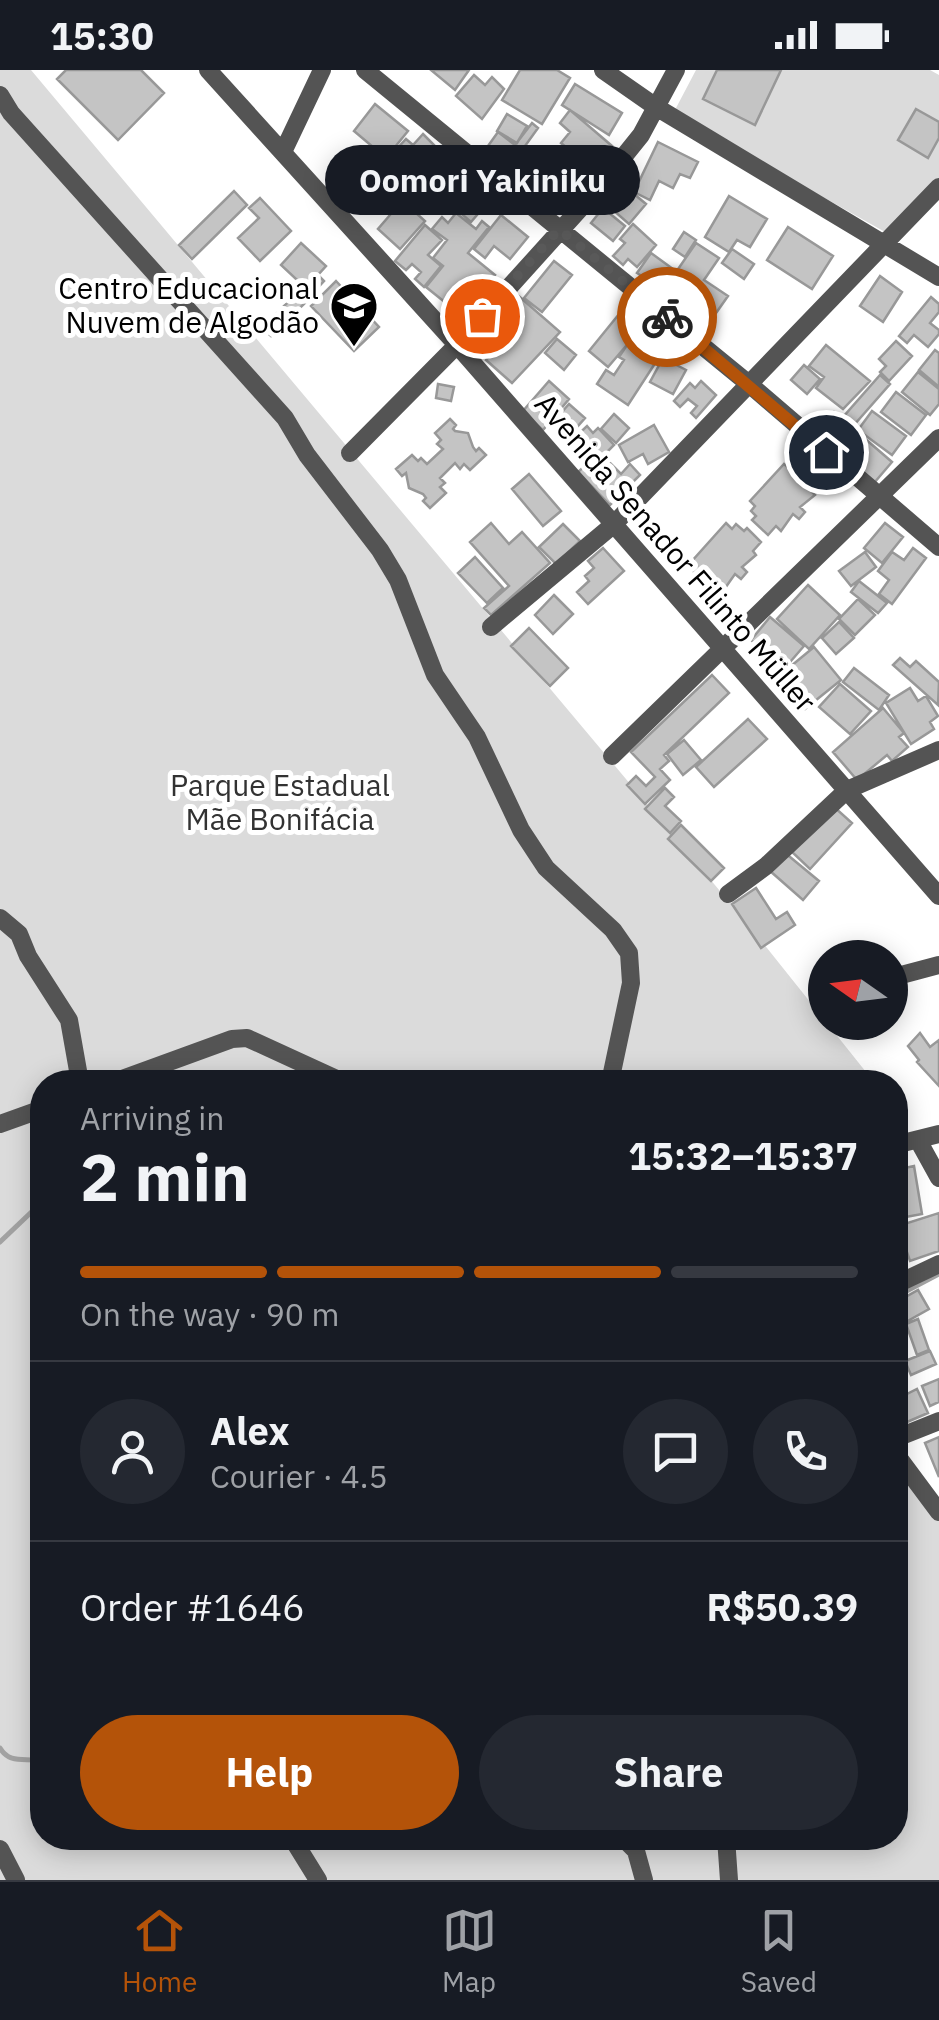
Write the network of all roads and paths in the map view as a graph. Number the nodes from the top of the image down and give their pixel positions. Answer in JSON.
{"nodes":[{"id":1,"x":208,"y":70,"type":"edge"},
{"id":2,"x":322,"y":70,"type":"edge"},
{"id":3,"x":365,"y":70,"type":"edge"},
{"id":4,"x":603,"y":70,"type":"edge"},
{"id":5,"x":676,"y":70,"type":"edge"},
{"id":6,"x":0,"y":95,"type":"edge"},
{"id":7,"x":656,"y":107,"type":"junction"},
{"id":8,"x":283,"y":152,"type":"junction"},
{"id":9,"x":939,"y":187,"type":"edge"},
{"id":10,"x":559,"y":229,"type":"junction"},
{"id":11,"x":886,"y":244,"type":"junction"},
{"id":12,"x":939,"y":276,"type":"edge"},
{"id":13,"x":456,"y":345,"type":"junction"},
{"id":14,"x":749,"y":384,"type":"junction"},
{"id":15,"x":939,"y":438,"type":"edge"},
{"id":16,"x":350,"y":453,"type":"dead end"},
{"id":17,"x":878,"y":498,"type":"junction"},
{"id":18,"x":614,"y":525,"type":"junction"},
{"id":19,"x":939,"y":547,"type":"edge"},
{"id":20,"x":491,"y":627,"type":"dead end"},
{"id":21,"x":722,"y":648,"type":"junction"},
{"id":22,"x":939,"y":750,"type":"edge"},
{"id":23,"x":612,"y":756,"type":"dead end"},
{"id":24,"x":847,"y":790,"type":"junction"},
{"id":25,"x":728,"y":894,"type":"dead end"},
{"id":26,"x":939,"y":896,"type":"edge"},
{"id":27,"x":0,"y":918,"type":"edge"},
{"id":28,"x":939,"y":966,"type":"edge"},
{"id":29,"x":908,"y":974,"type":"edge"},
{"id":30,"x":78,"y":1070,"type":"edge"},
{"id":31,"x":147,"y":1070,"type":"edge"},
{"id":32,"x":317,"y":1070,"type":"edge"},
{"id":33,"x":613,"y":1070,"type":"edge"},
{"id":34,"x":30,"y":1113,"type":"edge"},
{"id":35,"x":0,"y":1124,"type":"edge"},
{"id":36,"x":939,"y":1134,"type":"edge"},
{"id":37,"x":918,"y":1140,"type":"junction"},
{"id":38,"x":908,"y":1142,"type":"edge"},
{"id":39,"x":939,"y":1178,"type":"edge"},
{"id":40,"x":939,"y":1264,"type":"edge"},
{"id":41,"x":908,"y":1278,"type":"edge"},
{"id":42,"x":939,"y":1421,"type":"edge"},
{"id":43,"x":908,"y":1434,"type":"edge"},
{"id":44,"x":908,"y":1468,"type":"edge"},
{"id":45,"x":939,"y":1512,"type":"edge"},
{"id":46,"x":0,"y":1849,"type":"edge"},
{"id":47,"x":299,"y":1850,"type":"edge"},
{"id":48,"x":635,"y":1850,"type":"edge"},
{"id":49,"x":727,"y":1850,"type":"edge"},
{"id":50,"x":16,"y":1880,"type":"edge"},
{"id":51,"x":318,"y":1880,"type":"edge"},
{"id":52,"x":644,"y":1880,"type":"edge"},
{"id":53,"x":729,"y":1880,"type":"edge"}],
"edges":[{"from":1,"to":8,"type":"street","name":"Avenida Senador Filinto Müller"},
{"from":2,"to":8,"type":"street"},
{"from":3,"to":10,"type":"street"},
{"from":4,"to":7,"type":"street"},
{"from":5,"to":7,"type":"street"},
{"from":6,"to":33,"type":"street"},
{"from":7,"to":10,"type":"street"},
{"from":7,"to":11,"type":"street"},
{"from":8,"to":13,"type":"street","name":"Avenida Senador Filinto Müller"},
{"from":9,"to":11,"type":"street"},
{"from":10,"to":13,"type":"street"},
{"from":10,"to":14,"type":"street"},
{"from":11,"to":12,"type":"street"},
{"from":11,"to":14,"type":"street"},
{"from":13,"to":16,"type":"street"},
{"from":13,"to":18,"type":"street","name":"Avenida Senador Filinto Müller"},
{"from":14,"to":17,"type":"street"},
{"from":14,"to":18,"type":"street"},
{"from":15,"to":17,"type":"street"},
{"from":17,"to":19,"type":"street"},
{"from":17,"to":21,"type":"street"},
{"from":18,"to":20,"type":"street"},
{"from":18,"to":21,"type":"street","name":"Avenida Senador Filinto Müller"},
{"from":21,"to":23,"type":"street"},
{"from":21,"to":24,"type":"street","name":"Avenida Senador Filinto Müller"},
{"from":22,"to":24,"type":"street"},
{"from":24,"to":25,"type":"street"},
{"from":24,"to":26,"type":"street","name":"Avenida Senador Filinto Müller"},
{"from":27,"to":30,"type":"street"},
{"from":28,"to":29,"type":"street"},
{"from":31,"to":32,"type":"street"},
{"from":34,"to":35,"type":"street"},
{"from":36,"to":37,"type":"street"},
{"from":37,"to":38,"type":"street"},
{"from":37,"to":39,"type":"street"},
{"from":40,"to":41,"type":"street"},
{"from":42,"to":43,"type":"street"},
{"from":44,"to":45,"type":"street"},
{"from":46,"to":50,"type":"street"},
{"from":47,"to":51,"type":"street"},
{"from":48,"to":52,"type":"street"},
{"from":49,"to":53,"type":"street"}]}
